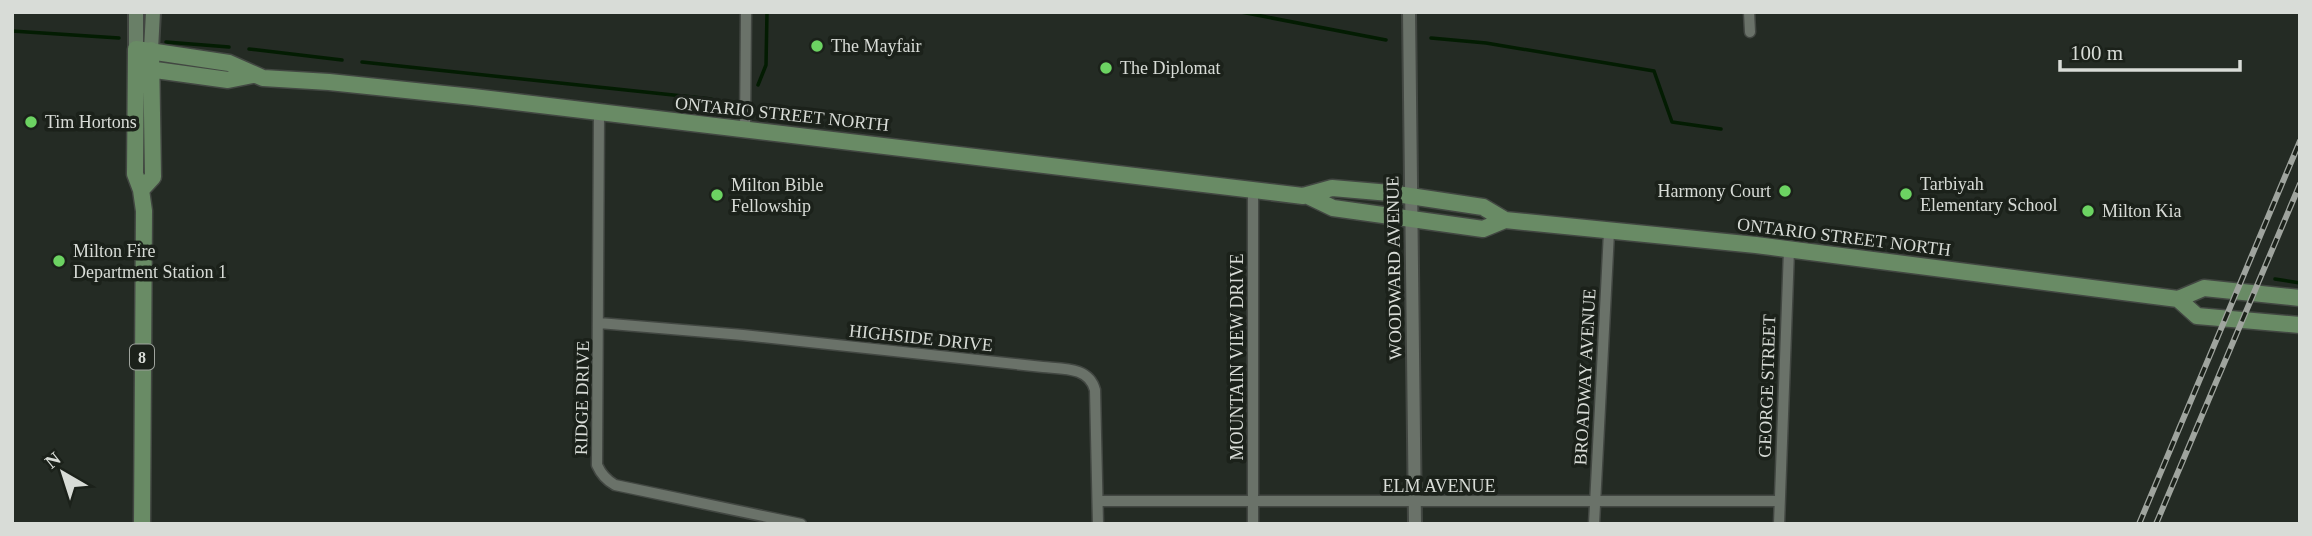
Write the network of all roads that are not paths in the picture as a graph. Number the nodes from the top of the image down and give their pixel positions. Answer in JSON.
{"nodes":[{"id":1,"x":135,"y":12,"type":"edge"},
{"id":2,"x":153,"y":12,"type":"edge"},
{"id":3,"x":746,"y":12,"type":"edge"},
{"id":4,"x":1409,"y":12,"type":"edge"},
{"id":5,"x":1749,"y":12,"type":"edge"},
{"id":6,"x":1749,"y":32,"type":"dead end"},
{"id":7,"x":143,"y":49,"type":"junction"},
{"id":8,"x":142,"y":68,"type":"junction"},
{"id":9,"x":253,"y":75,"type":"junction"},
{"id":10,"x":599,"y":114,"type":"junction"},
{"id":11,"x":745,"y":131,"type":"junction"},
{"id":12,"x":1253,"y":190,"type":"junction"},
{"id":13,"x":1308,"y":196,"type":"junction"},
{"id":14,"x":1410,"y":196,"type":"junction"},
{"id":15,"x":1410,"y":219,"type":"junction"},
{"id":16,"x":1504,"y":220,"type":"junction"},
{"id":17,"x":1609,"y":232,"type":"junction"},
{"id":18,"x":1788,"y":250,"type":"junction"},
{"id":19,"x":2178,"y":299,"type":"junction"},
{"id":20,"x":2300,"y":299,"type":"edge"},
{"id":21,"x":599,"y":323,"type":"junction"},
{"id":22,"x":2300,"y":325,"type":"edge"},
{"id":23,"x":1098,"y":501,"type":"junction"},
{"id":24,"x":1594,"y":501,"type":"junction"},
{"id":25,"x":1779,"y":501,"type":"junction"},
{"id":26,"x":1253,"y":502,"type":"junction"},
{"id":27,"x":1415,"y":502,"type":"junction"},
{"id":28,"x":142,"y":524,"type":"edge"},
{"id":29,"x":802,"y":524,"type":"edge"},
{"id":30,"x":1098,"y":524,"type":"edge"},
{"id":31,"x":1253,"y":524,"type":"edge"},
{"id":32,"x":1415,"y":524,"type":"edge"},
{"id":33,"x":1594,"y":524,"type":"edge"},
{"id":34,"x":1779,"y":524,"type":"edge"}],
"edges":[{"from":1,"to":7,"type":"main road","number":"8"},
{"from":2,"to":7,"type":"main road","number":"8"},
{"from":3,"to":11,"type":"street"},
{"from":4,"to":14,"type":"street","name":"WOODWARD AVENUE"},
{"from":5,"to":6,"type":"street"},
{"from":7,"to":8,"type":"main road","number":"8"},
{"from":7,"to":9,"type":"main road","name":"ONTARIO STREET NORTH"},
{"from":8,"to":9,"type":"main road","name":"ONTARIO STREET NORTH"},
{"from":8,"to":28,"type":"main road","number":"8"},
{"from":9,"to":10,"type":"main road","name":"ONTARIO STREET NORTH"},
{"from":10,"to":11,"type":"main road","name":"ONTARIO STREET NORTH"},
{"from":10,"to":21,"type":"street","name":"RIDGE DRIVE"},
{"from":11,"to":12,"type":"main road","name":"ONTARIO STREET NORTH"},
{"from":12,"to":13,"type":"main road","name":"ONTARIO STREET NORTH"},
{"from":12,"to":26,"type":"street","name":"MOUNTAIN VIEW DRIVE"},
{"from":13,"to":14,"type":"main road","name":"ONTARIO STREET NORTH"},
{"from":13,"to":15,"type":"main road","name":"ONTARIO STREET NORTH"},
{"from":14,"to":15,"type":"street","name":"WOODWARD AVENUE"},
{"from":14,"to":16,"type":"main road","name":"ONTARIO STREET NORTH"},
{"from":15,"to":16,"type":"main road","name":"ONTARIO STREET NORTH"},
{"from":15,"to":27,"type":"street","name":"WOODWARD AVENUE"},
{"from":16,"to":17,"type":"main road","name":"ONTARIO STREET NORTH"},
{"from":17,"to":18,"type":"main road","name":"ONTARIO STREET NORTH"},
{"from":17,"to":24,"type":"street","name":"BROADWAY AVENUE"},
{"from":18,"to":19,"type":"main road","name":"ONTARIO STREET NORTH"},
{"from":18,"to":25,"type":"street","name":"GEORGE STREET"},
{"from":19,"to":20,"type":"main road","name":"ONTARIO STREET NORTH"},
{"from":19,"to":22,"type":"main road","name":"ONTARIO STREET NORTH"},
{"from":21,"to":23,"type":"street","name":"HIGHSIDE DRIVE"},
{"from":21,"to":29,"type":"street","name":"RIDGE DRIVE"},
{"from":23,"to":26,"type":"street","name":"ELM AVENUE"},
{"from":23,"to":30,"type":"street","name":"HIGHSIDE DRIVE"},
{"from":24,"to":25,"type":"street","name":"ELM AVENUE"},
{"from":24,"to":27,"type":"street","name":"ELM AVENUE"},
{"from":24,"to":33,"type":"street","name":"BROADWAY AVENUE"},
{"from":25,"to":34,"type":"street","name":"GEORGE STREET"},
{"from":26,"to":27,"type":"street","name":"ELM AVENUE"},
{"from":26,"to":31,"type":"street","name":"MOUNTAIN VIEW DRIVE"},
{"from":27,"to":32,"type":"street","name":"WOODWARD AVENUE"}]}
